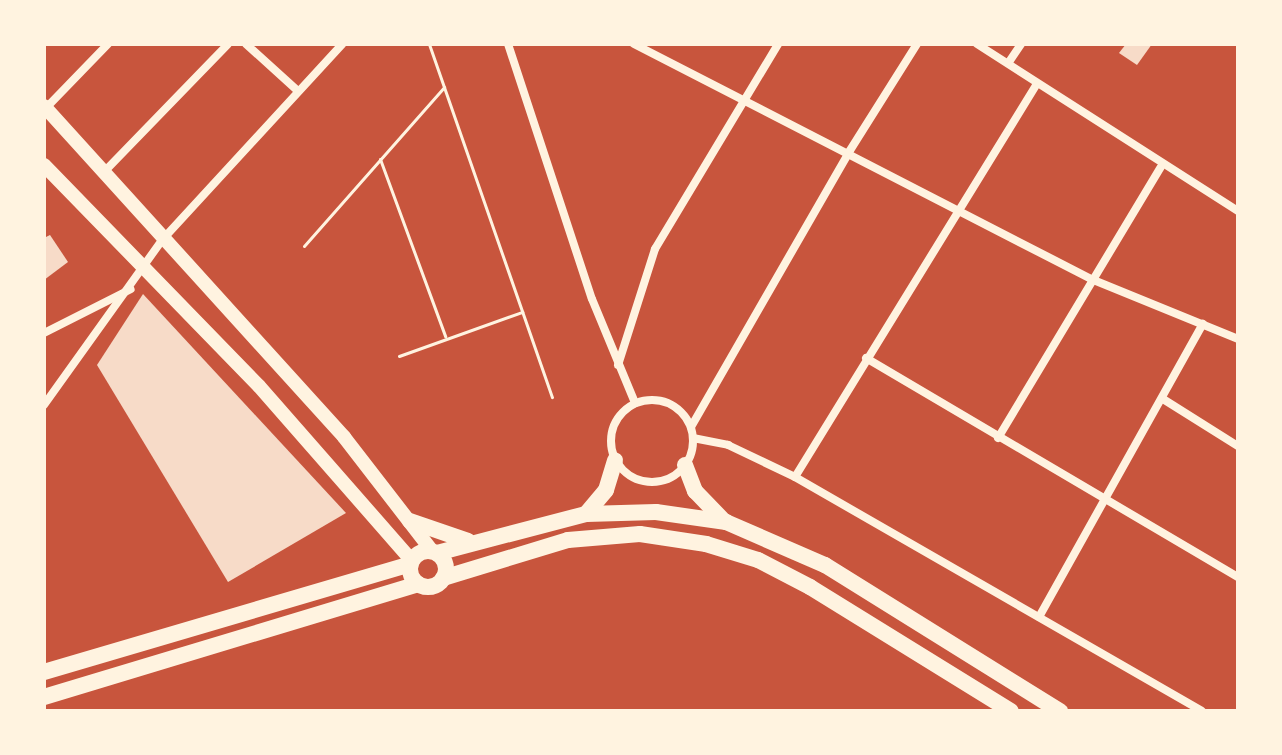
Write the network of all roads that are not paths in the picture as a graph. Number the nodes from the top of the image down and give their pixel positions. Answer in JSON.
{"nodes":[{"id":1,"x":108,"y":44,"type":"edge"},
{"id":2,"x":228,"y":44,"type":"edge"},
{"id":3,"x":246,"y":44,"type":"edge"},
{"id":4,"x":342,"y":44,"type":"edge"},
{"id":5,"x":508,"y":44,"type":"edge"},
{"id":6,"x":778,"y":44,"type":"edge"},
{"id":7,"x":917,"y":44,"type":"edge"},
{"id":8,"x":977,"y":44,"type":"edge"},
{"id":9,"x":1021,"y":44,"type":"edge"},
{"id":10,"x":638,"y":45,"type":"edge"},
{"id":11,"x":1009,"y":62,"type":"junction"},
{"id":12,"x":1037,"y":84,"type":"junction"},
{"id":13,"x":298,"y":91,"type":"junction"},
{"id":14,"x":742,"y":100,"type":"junction"},
{"id":15,"x":45,"y":107,"type":"edge"},
{"id":16,"x":849,"y":152,"type":"junction"},
{"id":17,"x":44,"y":165,"type":"edge"},
{"id":18,"x":1161,"y":167,"type":"junction"},
{"id":19,"x":104,"y":172,"type":"junction"},
{"id":20,"x":957,"y":209,"type":"junction"},
{"id":21,"x":1238,"y":211,"type":"edge"},
{"id":22,"x":163,"y":239,"type":"junction"},
{"id":23,"x":144,"y":272,"type":"junction"},
{"id":24,"x":1091,"y":279,"type":"junction"},
{"id":25,"x":132,"y":288,"type":"junction"},
{"id":26,"x":1203,"y":324,"type":"junction"},
{"id":27,"x":44,"y":333,"type":"edge"},
{"id":28,"x":1238,"y":339,"type":"edge"},
{"id":29,"x":866,"y":358,"type":"junction"},
{"id":30,"x":618,"y":365,"type":"junction"},
{"id":31,"x":1163,"y":399,"type":"junction"},
{"id":32,"x":635,"y":403,"type":"junction"},
{"id":33,"x":44,"y":405,"type":"edge"},
{"id":34,"x":691,"y":427,"type":"junction"},
{"id":35,"x":693,"y":438,"type":"junction"},
{"id":36,"x":998,"y":438,"type":"junction"},
{"id":37,"x":1238,"y":446,"type":"edge"},
{"id":38,"x":615,"y":460,"type":"junction"},
{"id":39,"x":685,"y":465,"type":"junction"},
{"id":40,"x":795,"y":477,"type":"junction"},
{"id":41,"x":1103,"y":498,"type":"junction"},
{"id":42,"x":586,"y":514,"type":"junction"},
{"id":43,"x":410,"y":521,"type":"junction"},
{"id":44,"x":726,"y":522,"type":"junction"},
{"id":45,"x":474,"y":541,"type":"junction"},
{"id":46,"x":435,"y":552,"type":"junction"},
{"id":47,"x":411,"y":562,"type":"junction"},
{"id":48,"x":1238,"y":577,"type":"edge"},
{"id":49,"x":443,"y":578,"type":"junction"},
{"id":50,"x":418,"y":584,"type":"junction"},
{"id":51,"x":1039,"y":617,"type":"junction"},
{"id":52,"x":44,"y":672,"type":"edge"},
{"id":53,"x":44,"y":697,"type":"edge"},
{"id":54,"x":1011,"y":711,"type":"edge"},
{"id":55,"x":1060,"y":711,"type":"edge"},
{"id":56,"x":1202,"y":711,"type":"edge"}],
"edges":[{"from":1,"to":15,"type":"street"},
{"from":2,"to":19,"type":"street"},
{"from":3,"to":13,"type":"street"},
{"from":4,"to":13,"type":"street"},
{"from":5,"to":30,"type":"street"},
{"from":6,"to":14,"type":"street"},
{"from":7,"to":16,"type":"street"},
{"from":8,"to":11,"type":"street"},
{"from":9,"to":11,"type":"street"},
{"from":10,"to":14,"type":"street"},
{"from":11,"to":12,"type":"street"},
{"from":12,"to":18,"type":"street"},
{"from":12,"to":20,"type":"street"},
{"from":13,"to":22,"type":"street"},
{"from":14,"to":16,"type":"street"},
{"from":14,"to":30,"type":"street"},
{"from":15,"to":19,"type":"main road"},
{"from":16,"to":20,"type":"street"},
{"from":16,"to":34,"type":"street"},
{"from":17,"to":23,"type":"main road"},
{"from":18,"to":21,"type":"street"},
{"from":18,"to":24,"type":"street"},
{"from":19,"to":22,"type":"main road"},
{"from":20,"to":24,"type":"street"},
{"from":20,"to":29,"type":"street"},
{"from":22,"to":23,"type":"street"},
{"from":22,"to":43,"type":"main road"},
{"from":23,"to":25,"type":"street"},
{"from":23,"to":47,"type":"main road"},
{"from":24,"to":26,"type":"street"},
{"from":24,"to":36,"type":"street"},
{"from":25,"to":27,"type":"street"},
{"from":25,"to":33,"type":"street"},
{"from":26,"to":28,"type":"street"},
{"from":26,"to":31,"type":"street"},
{"from":29,"to":36,"type":"street"},
{"from":29,"to":40,"type":"street"},
{"from":30,"to":32,"type":"street"},
{"from":31,"to":37,"type":"street"},
{"from":31,"to":41,"type":"street"},
{"from":32,"to":34,"type":"street"},
{"from":32,"to":38,"type":"street"},
{"from":34,"to":35,"type":"street"},
{"from":35,"to":39,"type":"street"},
{"from":35,"to":40,"type":"street"},
{"from":36,"to":41,"type":"street"},
{"from":38,"to":39,"type":"street"},
{"from":38,"to":42,"type":"highway"},
{"from":39,"to":44,"type":"highway"},
{"from":40,"to":51,"type":"street"},
{"from":41,"to":48,"type":"street"},
{"from":41,"to":51,"type":"street"},
{"from":42,"to":44,"type":"highway"},
{"from":42,"to":45,"type":"highway"},
{"from":43,"to":45,"type":"highway"},
{"from":43,"to":46,"type":"main road"},
{"from":44,"to":55,"type":"highway"},
{"from":45,"to":46,"type":"highway"},
{"from":46,"to":47,"type":"highway"},
{"from":46,"to":49,"type":"highway"},
{"from":47,"to":50,"type":"highway"},
{"from":47,"to":52,"type":"highway"},
{"from":49,"to":50,"type":"highway"},
{"from":49,"to":54,"type":"highway"},
{"from":50,"to":53,"type":"highway"},
{"from":51,"to":56,"type":"street"}]}
